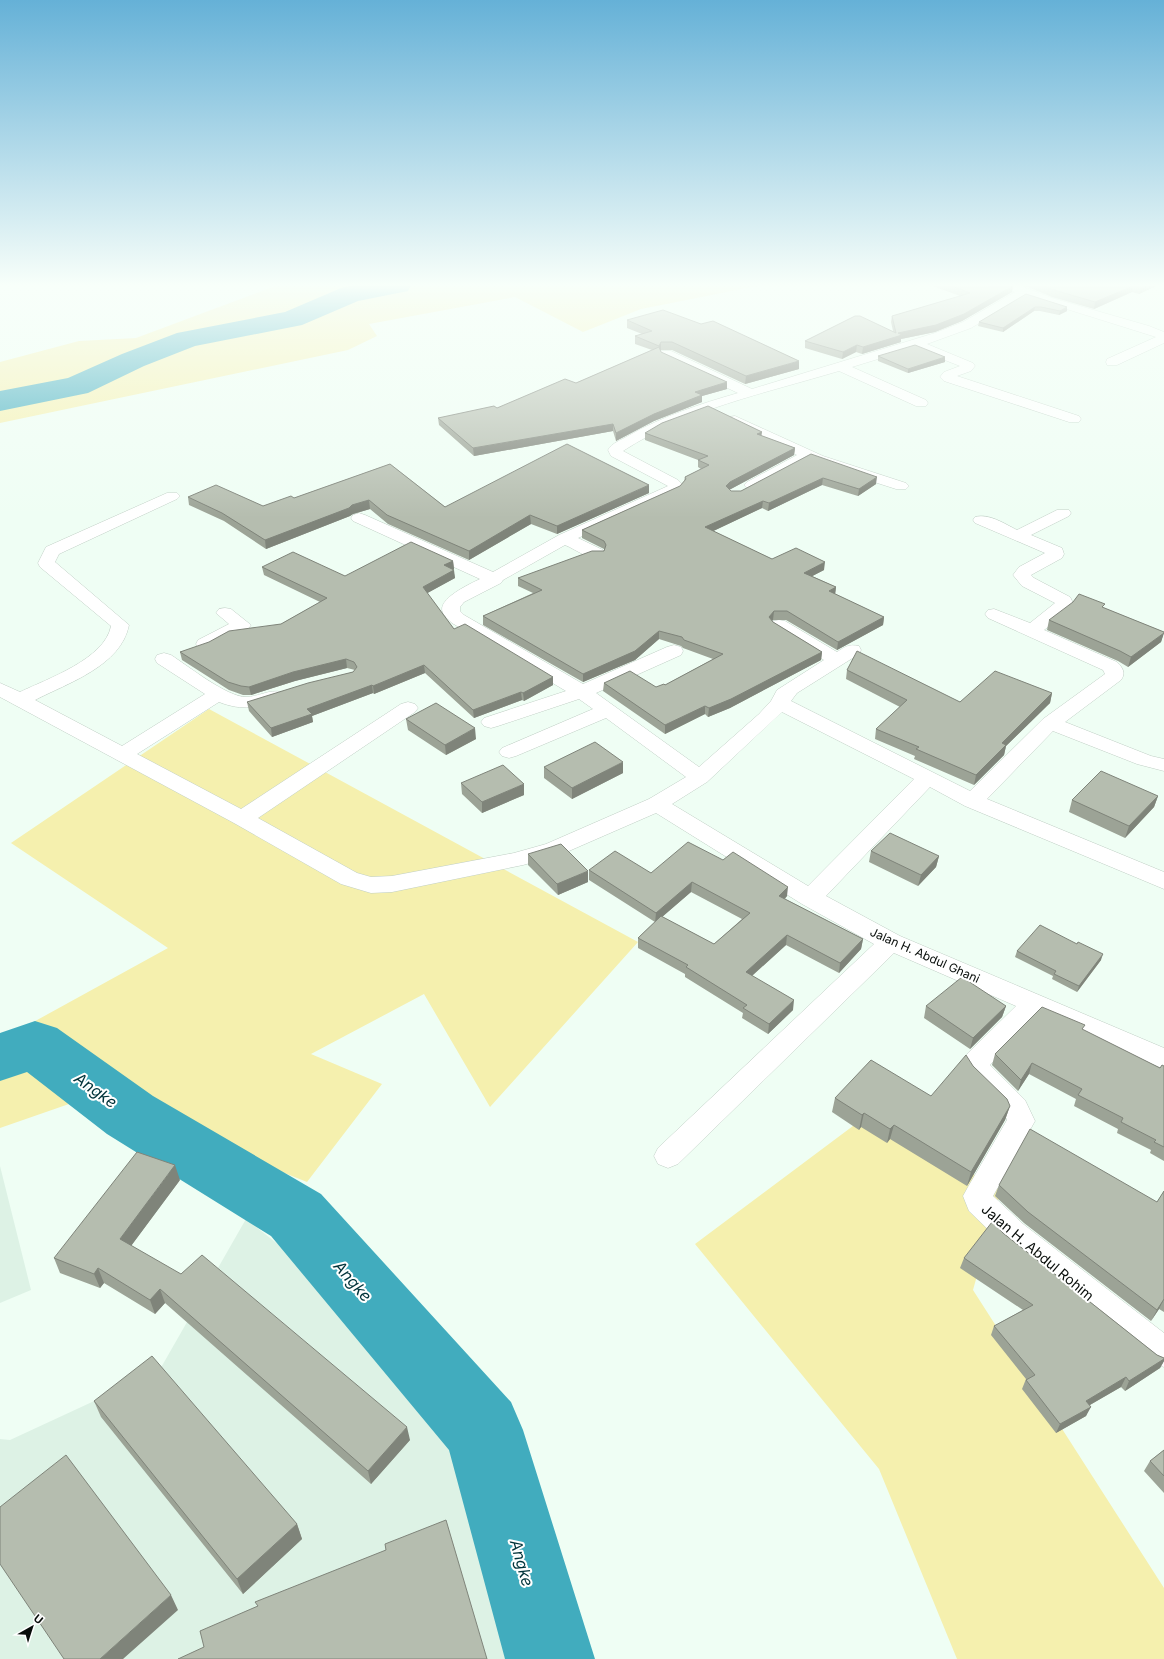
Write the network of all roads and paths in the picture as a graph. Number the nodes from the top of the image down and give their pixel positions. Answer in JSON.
{"nodes":[{"id":1,"x":684,"y":362,"type":"edge"},
{"id":2,"x":852,"y":362,"type":"edge"},
{"id":3,"x":962,"y":362,"type":"edge"},
{"id":4,"x":839,"y":366,"type":"junction"},
{"id":5,"x":750,"y":393,"type":"junction"},
{"id":6,"x":921,"y":403,"type":"dead end"},
{"id":7,"x":710,"y":406,"type":"junction"},
{"id":8,"x":1074,"y":419,"type":"dead end"},
{"id":9,"x":809,"y":455,"type":"junction"},
{"id":10,"x":901,"y":486,"type":"dead end"},
{"id":11,"x":742,"y":490,"type":"edge"},
{"id":12,"x":172,"y":496,"type":"dead end"},
{"id":13,"x":1063,"y":513,"type":"dead end"},
{"id":14,"x":359,"y":518,"type":"dead end"},
{"id":15,"x":981,"y":520,"type":"dead end"},
{"id":16,"x":1020,"y":535,"type":"junction"},
{"id":17,"x":565,"y":538,"type":"junction"},
{"id":18,"x":597,"y":554,"type":"edge"},
{"id":19,"x":495,"y":579,"type":"junction"},
{"id":20,"x":225,"y":613,"type":"dead end"},
{"id":21,"x":994,"y":614,"type":"dead end"},
{"id":22,"x":779,"y":625,"type":"edge"},
{"id":23,"x":1033,"y":630,"type":"junction"},
{"id":24,"x":674,"y":651,"type":"dead end"},
{"id":25,"x":0,"y":689,"type":"edge"},
{"id":26,"x":295,"y":689,"type":"edge"},
{"id":27,"x":582,"y":692,"type":"junction"},
{"id":28,"x":218,"y":694,"type":"junction"},
{"id":29,"x":21,"y":699,"type":"junction"},
{"id":30,"x":780,"y":704,"type":"junction"},
{"id":31,"x":408,"y":708,"type":"dead end"},
{"id":32,"x":609,"y":710,"type":"junction"},
{"id":33,"x":491,"y":722,"type":"dead end"},
{"id":34,"x":1050,"y":723,"type":"junction"},
{"id":35,"x":509,"y":752,"type":"dead end"},
{"id":36,"x":121,"y":755,"type":"junction"},
{"id":37,"x":1164,"y":765,"type":"edge"},
{"id":38,"x":700,"y":777,"type":"junction"},
{"id":39,"x":927,"y":778,"type":"junction"},
{"id":40,"x":973,"y":801,"type":"junction"},
{"id":41,"x":657,"y":804,"type":"junction"},
{"id":42,"x":242,"y":818,"type":"junction"},
{"id":43,"x":1164,"y":882,"type":"edge"},
{"id":44,"x":810,"y":898,"type":"junction"},
{"id":45,"x":891,"y":942,"type":"junction"},
{"id":46,"x":1034,"y":1004,"type":"junction"},
{"id":47,"x":1164,"y":1059,"type":"edge"},
{"id":48,"x":668,"y":1156,"type":"dead end"},
{"id":49,"x":1164,"y":1352,"type":"edge"}],
"edges":[{"from":1,"to":5,"type":"street"},
{"from":2,"to":4,"type":"street"},
{"from":3,"to":8,"type":"street"},
{"from":4,"to":5,"type":"street"},
{"from":4,"to":6,"type":"street"},
{"from":5,"to":7,"type":"street"},
{"from":7,"to":9,"type":"street"},
{"from":7,"to":17,"type":"street"},
{"from":9,"to":10,"type":"street"},
{"from":9,"to":11,"type":"street"},
{"from":12,"to":29,"type":"street"},
{"from":13,"to":16,"type":"street"},
{"from":14,"to":19,"type":"street"},
{"from":15,"to":16,"type":"street"},
{"from":16,"to":23,"type":"street"},
{"from":17,"to":18,"type":"street"},
{"from":17,"to":19,"type":"street"},
{"from":19,"to":27,"type":"street"},
{"from":20,"to":28,"type":"street"},
{"from":21,"to":23,"type":"street"},
{"from":22,"to":30,"type":"street"},
{"from":23,"to":34,"type":"street"},
{"from":24,"to":27,"type":"street"},
{"from":25,"to":29,"type":"street"},
{"from":26,"to":28,"type":"street"},
{"from":27,"to":32,"type":"street"},
{"from":27,"to":33,"type":"street"},
{"from":28,"to":36,"type":"street"},
{"from":29,"to":36,"type":"street"},
{"from":30,"to":38,"type":"street"},
{"from":30,"to":39,"type":"street"},
{"from":31,"to":42,"type":"street"},
{"from":32,"to":35,"type":"street"},
{"from":32,"to":38,"type":"street"},
{"from":34,"to":37,"type":"street"},
{"from":34,"to":40,"type":"street"},
{"from":36,"to":42,"type":"street"},
{"from":38,"to":41,"type":"street"},
{"from":39,"to":40,"type":"street"},
{"from":39,"to":44,"type":"street"},
{"from":40,"to":43,"type":"street"},
{"from":41,"to":42,"type":"street"},
{"from":41,"to":44,"type":"street","name":"Jalan H. Abdul Ghani"},
{"from":44,"to":45,"type":"street","name":"Jalan H. Abdul Ghani"},
{"from":45,"to":46,"type":"street","name":"Jalan H. Abdul Ghani"},
{"from":45,"to":48,"type":"street"},
{"from":46,"to":47,"type":"street","name":"Jalan H. Abdul Ghani"},
{"from":46,"to":49,"type":"street","name":"Jalan H. Abdul Rohim"}]}
